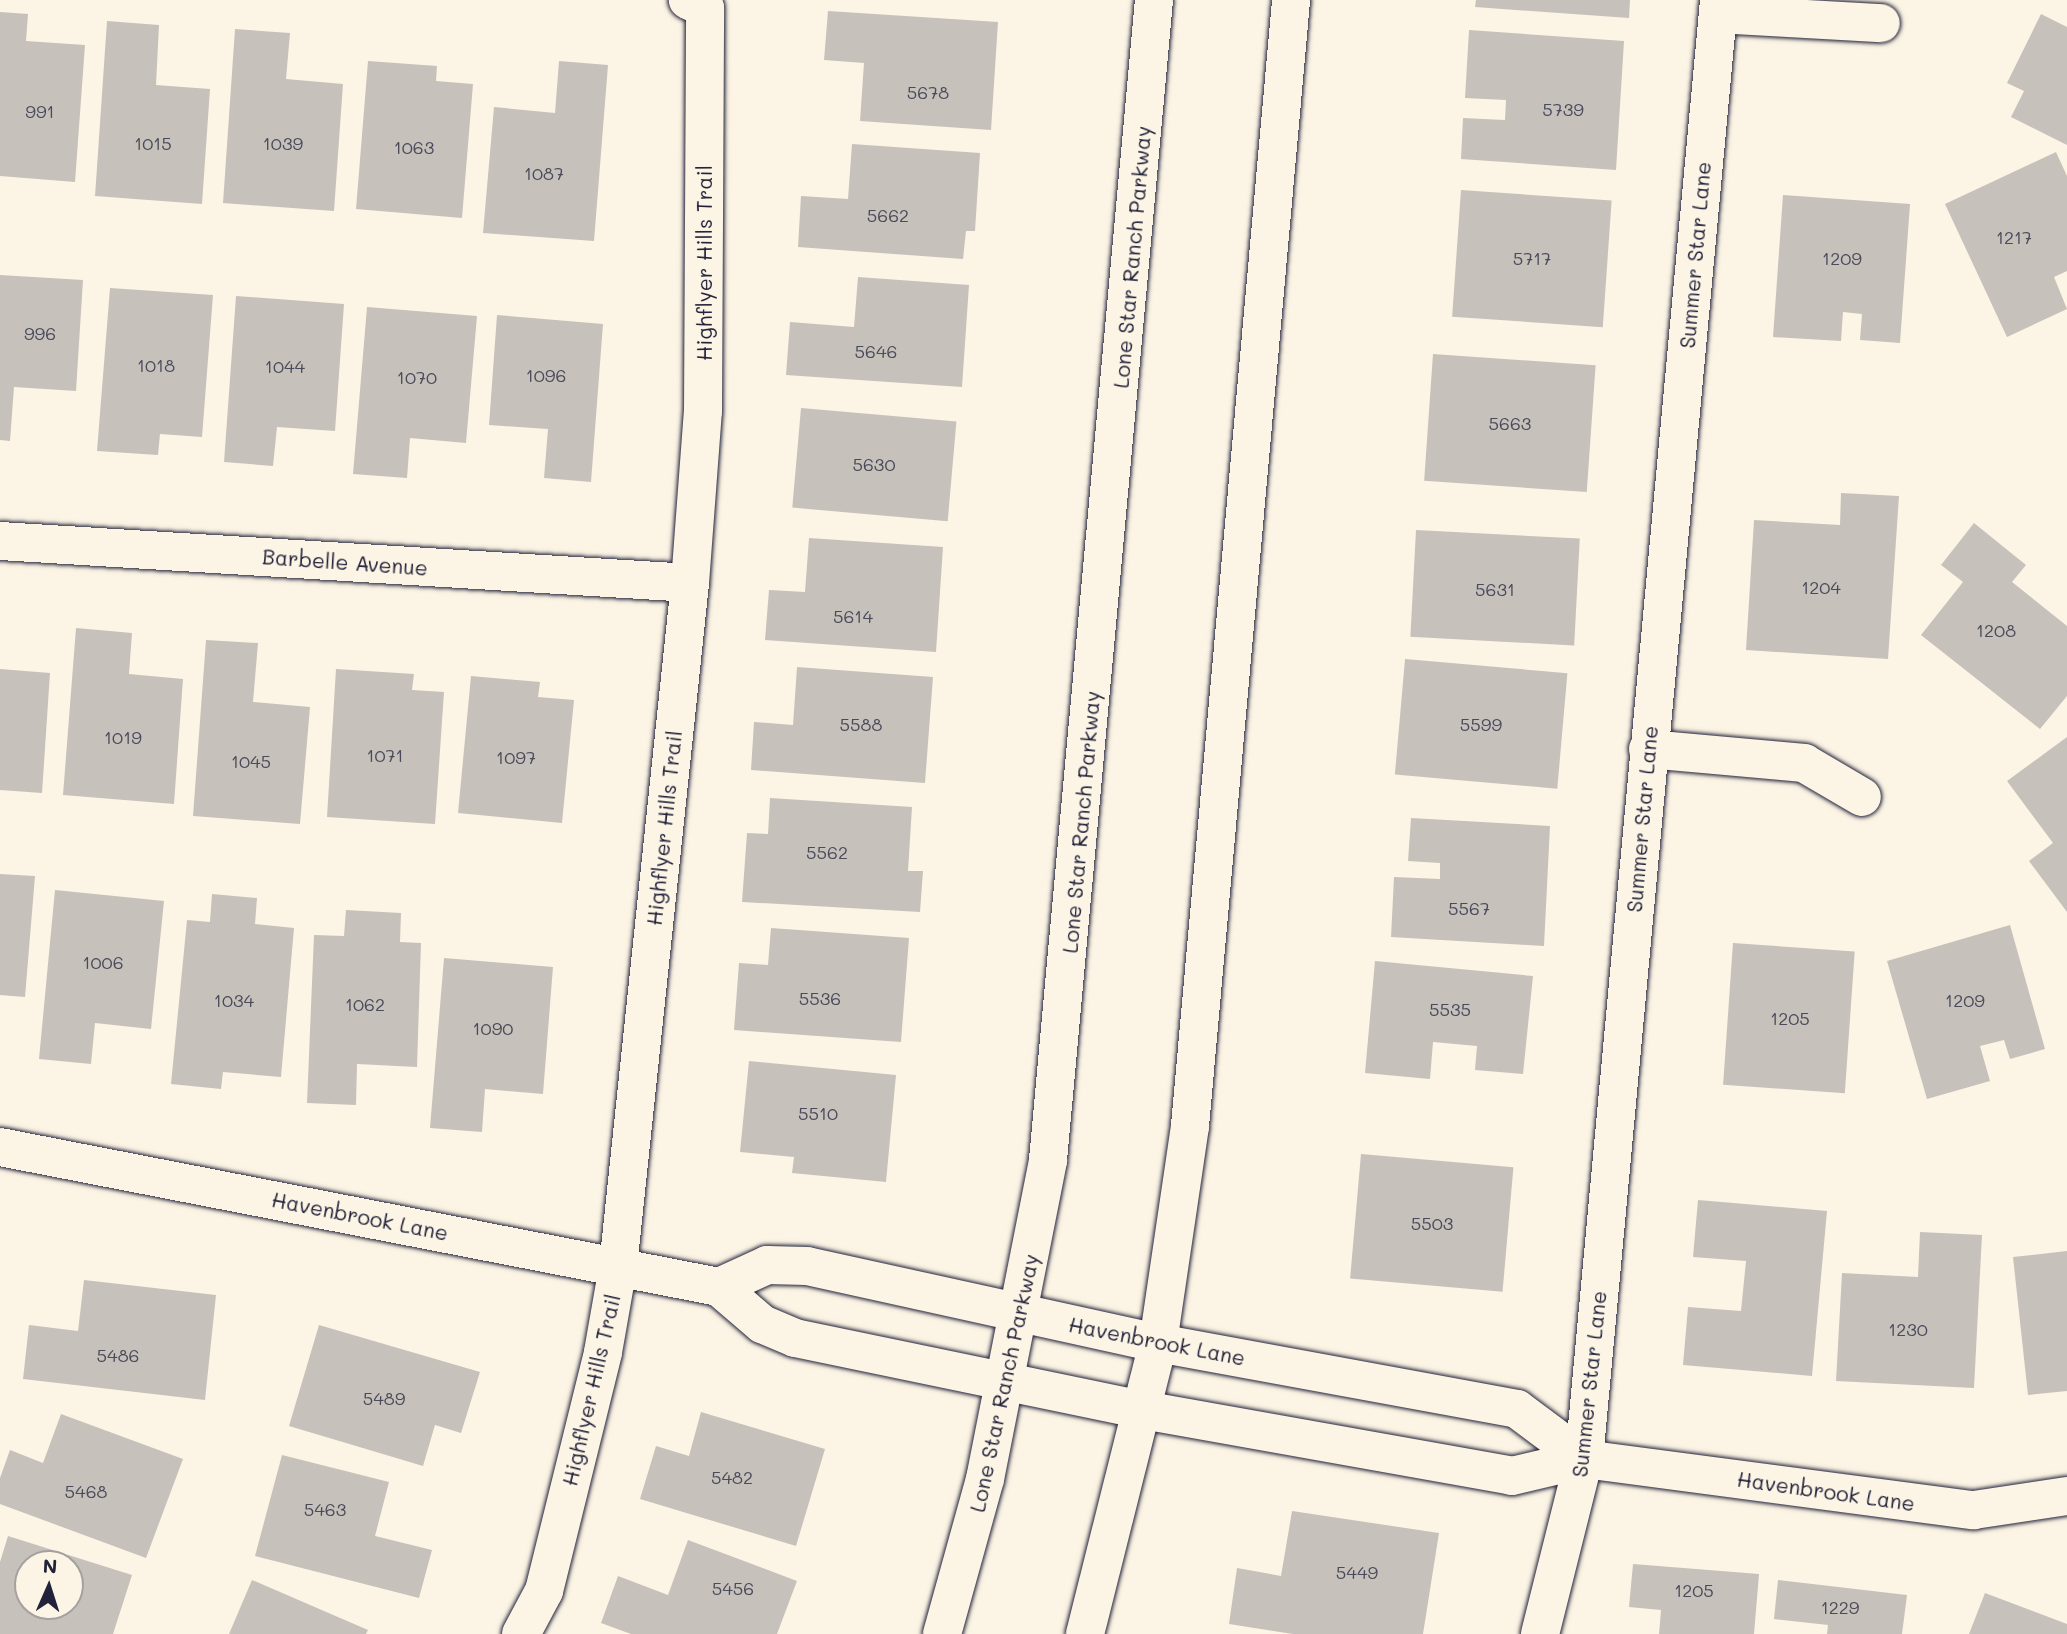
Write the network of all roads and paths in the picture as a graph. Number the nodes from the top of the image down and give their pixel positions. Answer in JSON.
{"nodes":[{"id":1,"x":1154,"y":0,"type":"edge"},
{"id":2,"x":1291,"y":0,"type":"edge"},
{"id":3,"x":696,"y":4,"type":"edge"},
{"id":4,"x":1718,"y":7,"type":"edge"},
{"id":5,"x":1881,"y":23,"type":"dead end"},
{"id":6,"x":0,"y":541,"type":"edge"},
{"id":7,"x":690,"y":583,"type":"junction"},
{"id":8,"x":1648,"y":749,"type":"junction"},
{"id":9,"x":1862,"y":797,"type":"dead end"},
{"id":10,"x":0,"y":1147,"type":"edge"},
{"id":11,"x":618,"y":1267,"type":"junction"},
{"id":12,"x":719,"y":1287,"type":"junction"},
{"id":13,"x":1022,"y":1314,"type":"junction"},
{"id":14,"x":1158,"y":1343,"type":"junction"},
{"id":15,"x":1006,"y":1381,"type":"junction"},
{"id":16,"x":1143,"y":1410,"type":"junction"},
{"id":17,"x":1584,"y":1459,"type":"junction"},
{"id":18,"x":2067,"y":1496,"type":"edge"},
{"id":19,"x":521,"y":1634,"type":"edge"},
{"id":20,"x":943,"y":1634,"type":"edge"},
{"id":21,"x":1086,"y":1634,"type":"edge"},
{"id":22,"x":1540,"y":1634,"type":"edge"}],
"edges":[{"from":1,"to":13,"type":"street","name":"Lone Star Ranch Parkway"},
{"from":2,"to":14,"type":"street"},
{"from":3,"to":7,"type":"street","name":"Highflyer Hills Trail"},
{"from":4,"to":5,"type":"street"},
{"from":4,"to":8,"type":"street","name":"Summer Star Lane"},
{"from":6,"to":7,"type":"street","name":"Barbelle Avenue"},
{"from":7,"to":11,"type":"street","name":"Highflyer Hills Trail"},
{"from":8,"to":9,"type":"street"},
{"from":8,"to":17,"type":"street","name":"Summer Star Lane"},
{"from":10,"to":11,"type":"street","name":"Havenbrook Lane"},
{"from":11,"to":12,"type":"street","name":"Havenbrook Lane"},
{"from":11,"to":19,"type":"street","name":"Highflyer Hills Trail"},
{"from":12,"to":13,"type":"street","name":"Havenbrook Lane"},
{"from":12,"to":15,"type":"street","name":"Havenbrook Lane"},
{"from":13,"to":14,"type":"street","name":"Havenbrook Lane"},
{"from":13,"to":15,"type":"street","name":"Lone Star Ranch Parkway"},
{"from":14,"to":16,"type":"street"},
{"from":14,"to":17,"type":"street","name":"Havenbrook Lane"},
{"from":15,"to":16,"type":"street","name":"Havenbrook Lane"},
{"from":15,"to":20,"type":"street","name":"Lone Star Ranch Parkway"},
{"from":16,"to":17,"type":"street","name":"Havenbrook Lane"},
{"from":16,"to":21,"type":"street"},
{"from":17,"to":18,"type":"street","name":"Havenbrook Lane"},
{"from":17,"to":22,"type":"street","name":"Summer Star Lane"}]}
